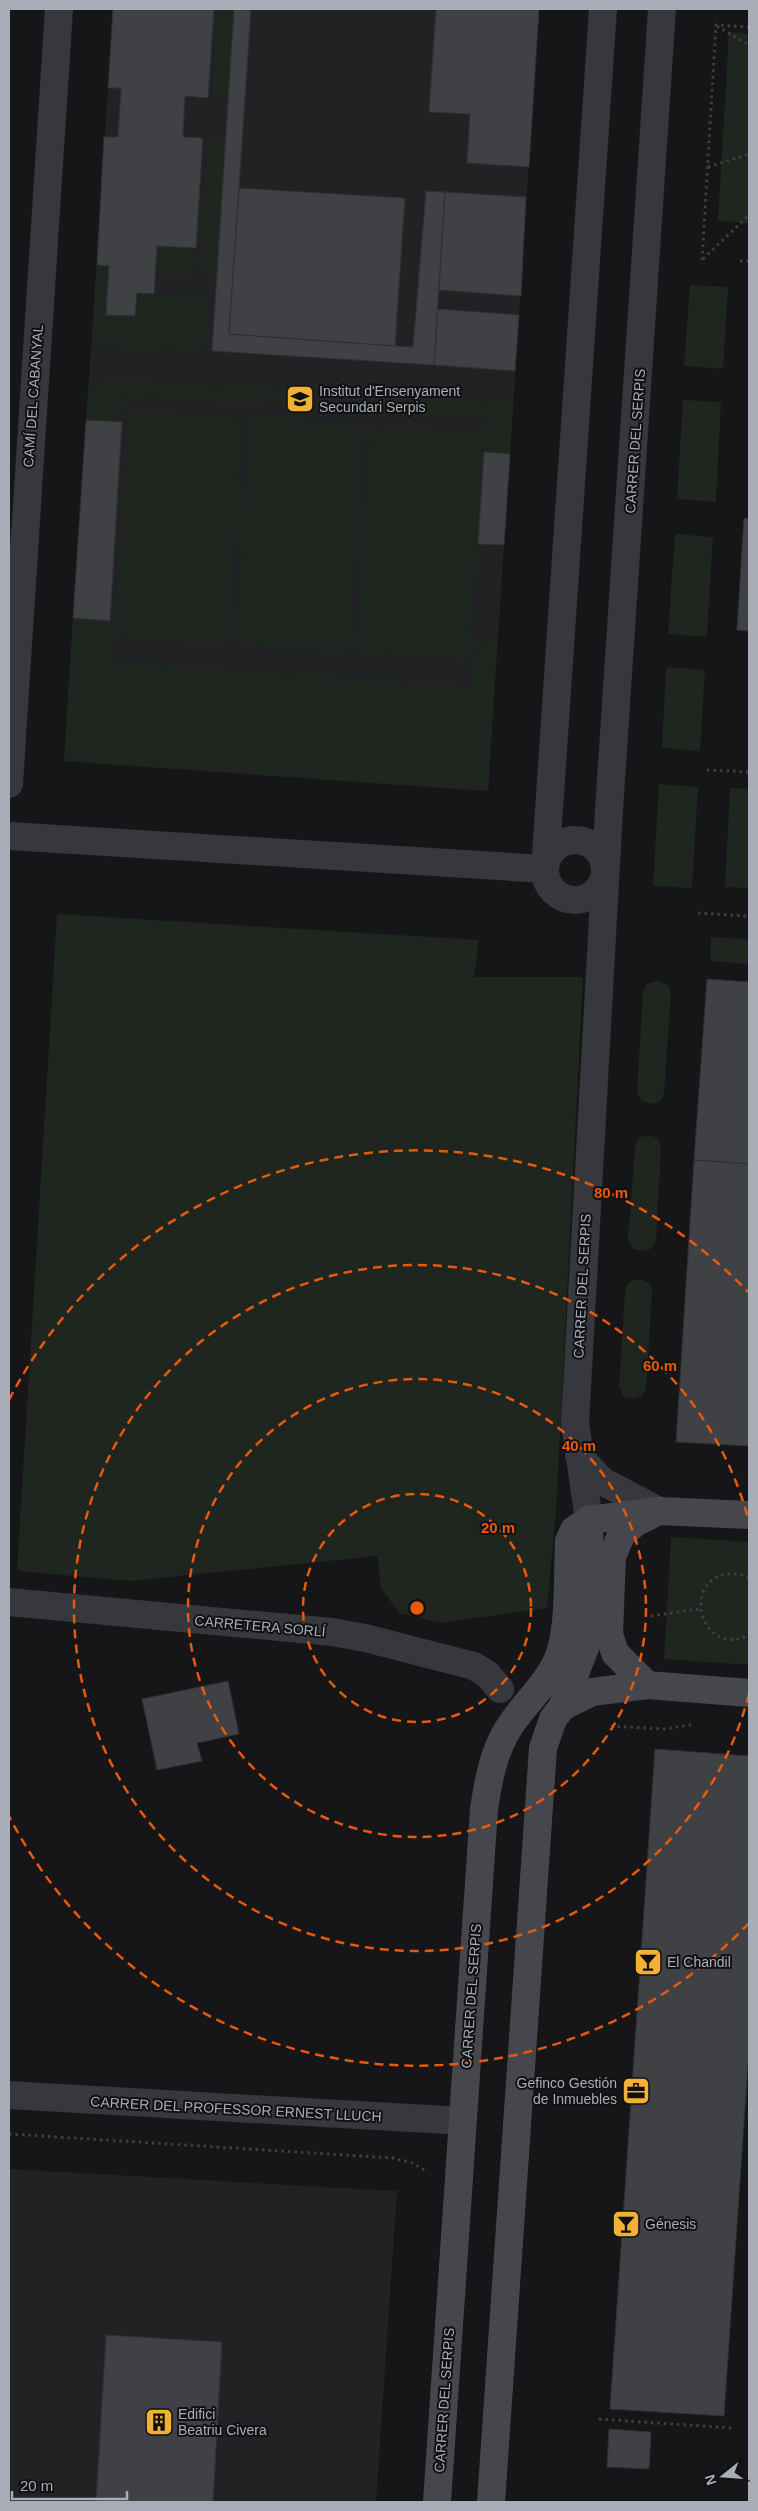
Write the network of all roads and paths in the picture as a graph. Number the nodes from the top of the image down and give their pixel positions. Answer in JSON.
{"nodes":[{"id":1,"x":59,"y":9,"type":"edge"},
{"id":2,"x":603,"y":9,"type":"edge"},
{"id":3,"x":662,"y":9,"type":"edge"},
{"id":4,"x":716,"y":26,"type":"junction"},
{"id":5,"x":749,"y":27,"type":"edge"},
{"id":6,"x":749,"y":46,"type":"edge"},
{"id":7,"x":749,"y":154,"type":"edge"},
{"id":8,"x":708,"y":167,"type":"junction"},
{"id":9,"x":749,"y":215,"type":"edge"},
{"id":10,"x":740,"y":261,"type":"dead end"},
{"id":11,"x":749,"y":261,"type":"edge"},
{"id":12,"x":707,"y":770,"type":"dead end"},
{"id":13,"x":749,"y":772,"type":"edge"},
{"id":14,"x":9,"y":784,"type":"edge"},
{"id":15,"x":9,"y":836,"type":"edge"},
{"id":16,"x":545,"y":869,"type":"junction"},
{"id":17,"x":605,"y":872,"type":"junction"},
{"id":18,"x":698,"y":913,"type":"dead end"},
{"id":19,"x":749,"y":916,"type":"edge"},
{"id":20,"x":579,"y":1456,"type":"junction"},
{"id":21,"x":659,"y":1511,"type":"junction"},
{"id":22,"x":749,"y":1515,"type":"edge"},
{"id":23,"x":589,"y":1520,"type":"junction"},
{"id":24,"x":749,"y":1578,"type":"edge"},
{"id":25,"x":9,"y":1602,"type":"edge"},
{"id":26,"x":700,"y":1609,"type":"junction"},
{"id":27,"x":651,"y":1616,"type":"dead end"},
{"id":28,"x":749,"y":1635,"type":"edge"},
{"id":29,"x":647,"y":1685,"type":"junction"},
{"id":30,"x":500,"y":1689,"type":"dead end"},
{"id":31,"x":749,"y":1693,"type":"edge"},
{"id":32,"x":562,"y":1707,"type":"junction"},
{"id":33,"x":609,"y":1726,"type":"dead end"},
{"id":34,"x":698,"y":1726,"type":"dead end"},
{"id":35,"x":9,"y":2095,"type":"edge"},
{"id":36,"x":462,"y":2121,"type":"junction"},
{"id":37,"x":9,"y":2134,"type":"edge"},
{"id":38,"x":431,"y":2172,"type":"dead end"},
{"id":39,"x":599,"y":2419,"type":"dead end"},
{"id":40,"x":732,"y":2428,"type":"dead end"},
{"id":41,"x":437,"y":2502,"type":"edge"},
{"id":42,"x":491,"y":2502,"type":"edge"}],
"edges":[{"from":1,"to":14,"type":"street","name":"CAMÍ DEL CABANYAL"},
{"from":2,"to":16,"type":"street","name":"CARRER DEL SERPIS"},
{"from":3,"to":17,"type":"street","name":"CARRER DEL SERPIS"},
{"from":4,"to":5,"type":"path"},
{"from":4,"to":6,"type":"path"},
{"from":4,"to":8,"type":"path"},
{"from":7,"to":8,"type":"path"},
{"from":8,"to":9,"type":"path"},
{"from":10,"to":11,"type":"path"},
{"from":12,"to":13,"type":"path"},
{"from":15,"to":16,"type":"street"},
{"from":16,"to":17,"type":"street","name":"CARRER DEL SERPIS"},
{"from":16,"to":17,"type":"street","name":"CARRER DEL SERPIS"},
{"from":17,"to":20,"type":"street","name":"CARRER DEL SERPIS"},
{"from":18,"to":19,"type":"path"},
{"from":20,"to":21,"type":"street"},
{"from":20,"to":23,"type":"street","name":"CARRER DEL SERPIS"},
{"from":21,"to":22,"type":"street"},
{"from":21,"to":23,"type":"street"},
{"from":21,"to":29,"type":"street"},
{"from":23,"to":32,"type":"street","name":"CARRER DEL SERPIS"},
{"from":23,"to":36,"type":"street","name":"CARRER DEL SERPIS"},
{"from":24,"to":26,"type":"path"},
{"from":25,"to":30,"type":"street","name":"CARRETERA SORLÍ"},
{"from":26,"to":27,"type":"path"},
{"from":26,"to":28,"type":"path"},
{"from":29,"to":31,"type":"street"},
{"from":29,"to":32,"type":"street"},
{"from":32,"to":42,"type":"street","name":"CARRER DEL SERPIS"},
{"from":33,"to":34,"type":"path"},
{"from":35,"to":36,"type":"street","name":"CARRER DEL PROFESSOR ERNEST LLUCH"},
{"from":36,"to":41,"type":"street","name":"CARRER DEL SERPIS"},
{"from":37,"to":38,"type":"path"},
{"from":39,"to":40,"type":"path"}]}
